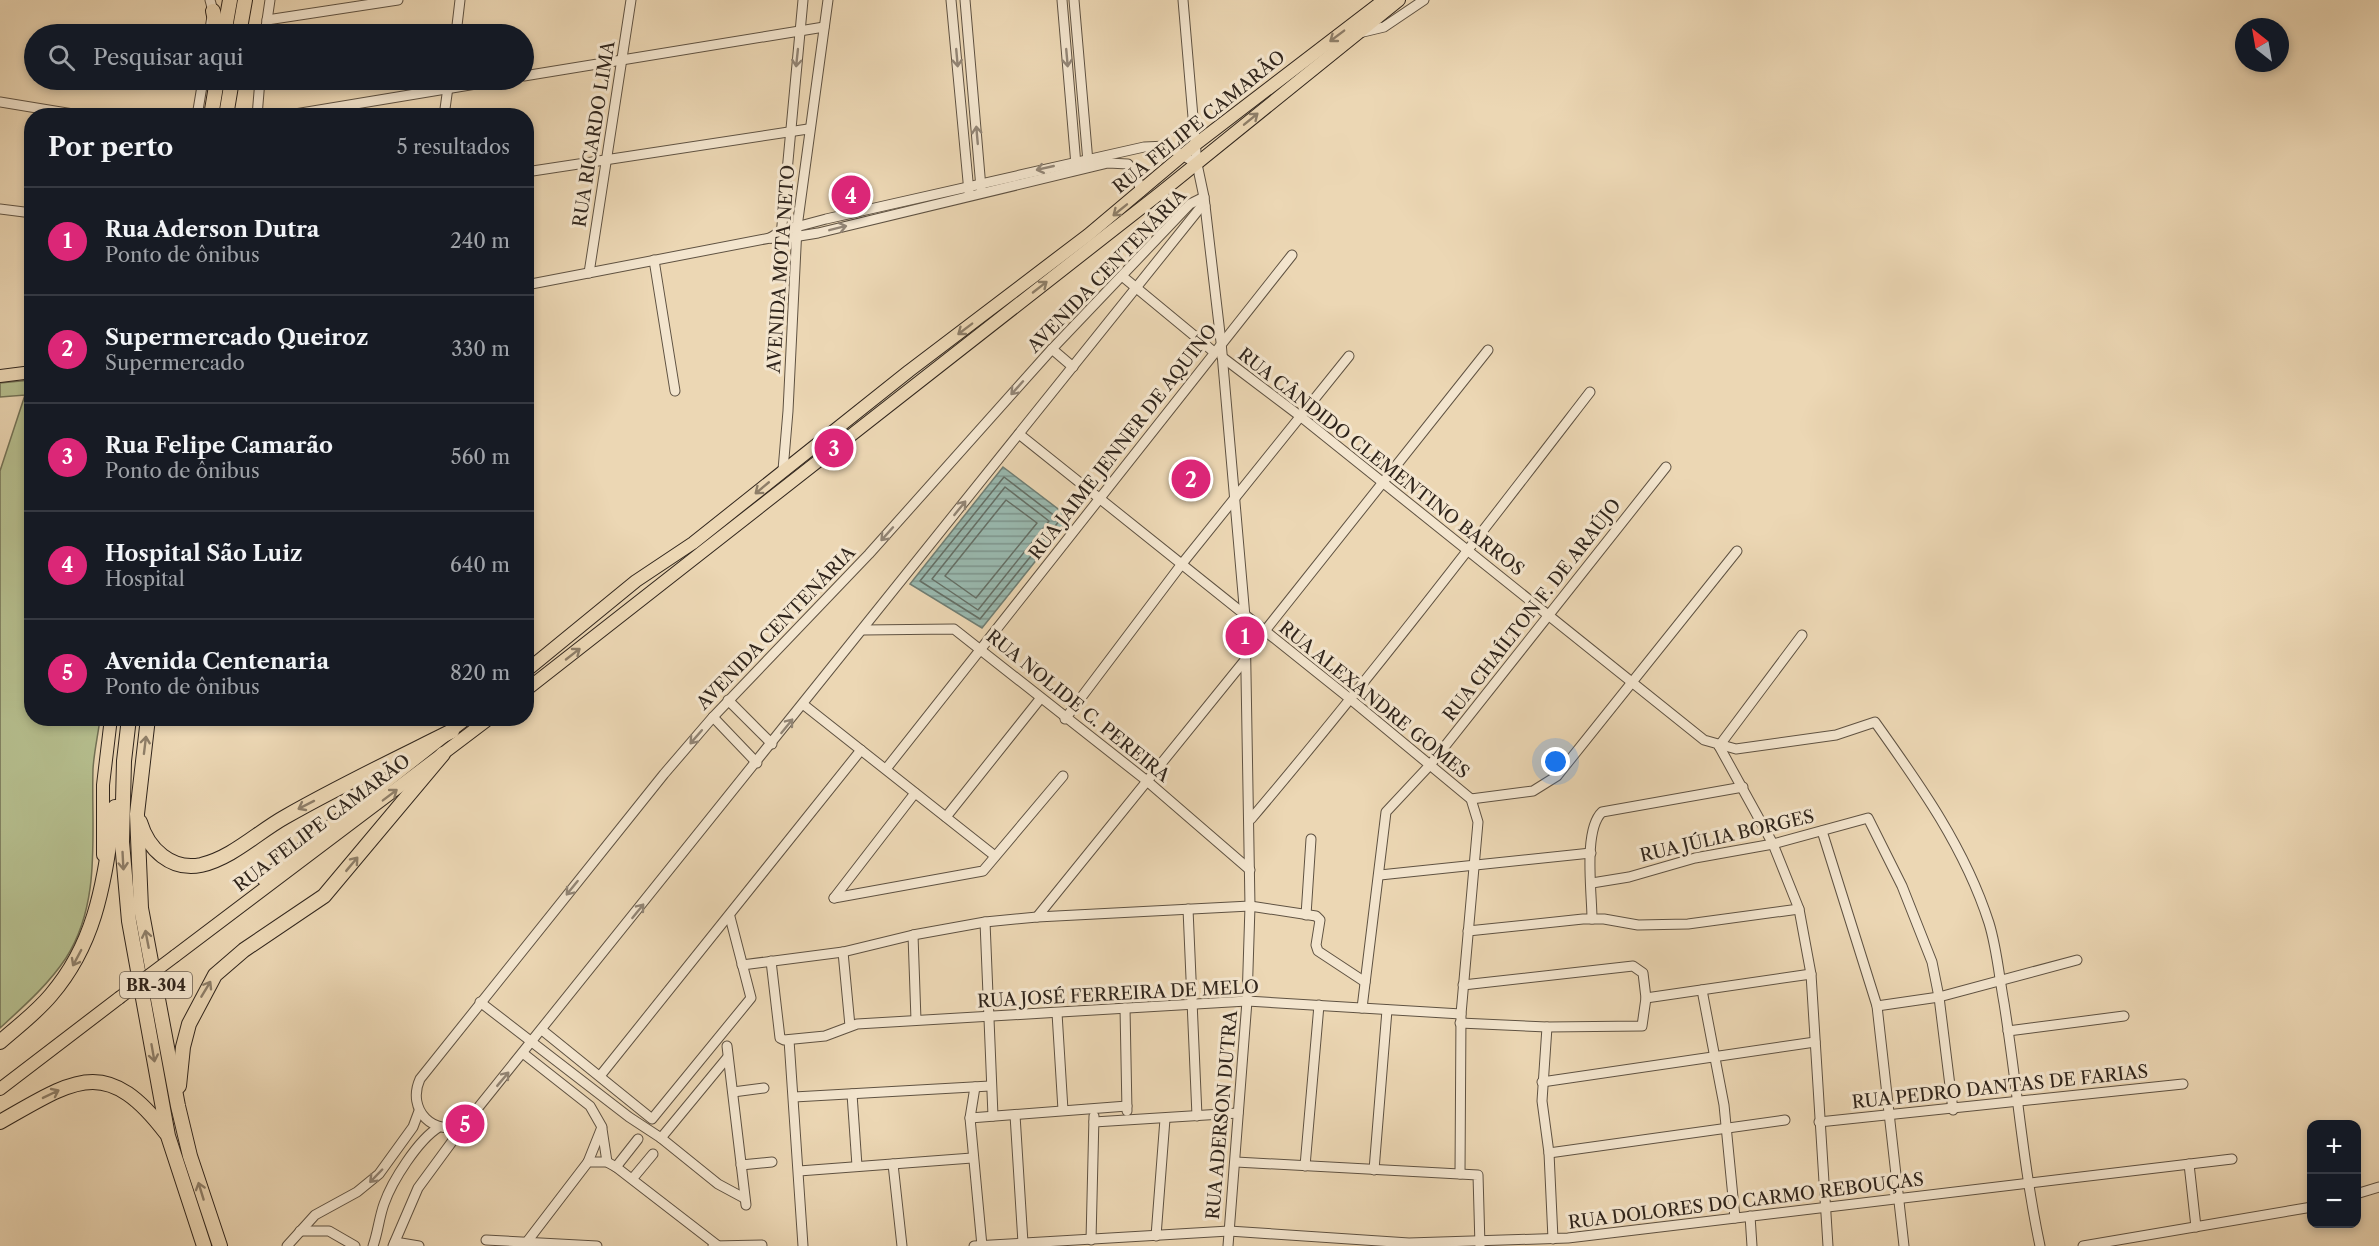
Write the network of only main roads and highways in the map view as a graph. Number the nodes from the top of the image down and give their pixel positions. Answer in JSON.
{"nodes":[{"id":1,"x":230,"y":0,"type":"edge"},
{"id":2,"x":244,"y":0,"type":"edge"},
{"id":3,"x":1384,"y":0,"type":"edge"},
{"id":4,"x":1399,"y":0,"type":"edge"},
{"id":5,"x":211,"y":6,"type":"edge"},
{"id":6,"x":216,"y":24,"type":"edge"},
{"id":7,"x":226,"y":24,"type":"edge"},
{"id":8,"x":241,"y":24,"type":"edge"},
{"id":9,"x":215,"y":90,"type":"edge"},
{"id":10,"x":230,"y":90,"type":"edge"},
{"id":11,"x":212,"y":108,"type":"edge"},
{"id":12,"x":227,"y":108,"type":"edge"},
{"id":13,"x":909,"y":371,"type":"junction"},
{"id":14,"x":24,"y":373,"type":"edge"},
{"id":15,"x":0,"y":376,"type":"edge"},
{"id":16,"x":907,"y":390,"type":"junction"},
{"id":17,"x":852,"y":417,"type":"junction"},
{"id":18,"x":850,"y":436,"type":"junction"},
{"id":19,"x":636,"y":581,"type":"junction"},
{"id":20,"x":598,"y":635,"type":"junction"},
{"id":21,"x":534,"y":664,"type":"edge"},
{"id":22,"x":534,"y":684,"type":"edge"},
{"id":23,"x":110,"y":726,"type":"edge"},
{"id":24,"x":128,"y":726,"type":"edge"},
{"id":25,"x":147,"y":726,"type":"edge"},
{"id":26,"x":457,"y":726,"type":"edge"},
{"id":27,"x":480,"y":726,"type":"edge"},
{"id":28,"x":452,"y":730,"type":"junction"},
{"id":29,"x":443,"y":754,"type":"junction"},
{"id":30,"x":124,"y":761,"type":"junction"},
{"id":31,"x":137,"y":814,"type":"junction"},
{"id":32,"x":103,"y":883,"type":"junction"},
{"id":33,"x":173,"y":954,"type":"junction"},
{"id":34,"x":118,"y":995,"type":"junction"},
{"id":35,"x":0,"y":1042,"type":"edge"},
{"id":36,"x":0,"y":1082,"type":"edge"},
{"id":37,"x":0,"y":1089,"type":"edge"},
{"id":38,"x":178,"y":1106,"type":"junction"},
{"id":39,"x":0,"y":1122,"type":"edge"},
{"id":40,"x":168,"y":1136,"type":"junction"},
{"id":41,"x":204,"y":1246,"type":"edge"},
{"id":42,"x":220,"y":1246,"type":"edge"}],
"edges":[{"from":1,"to":7,"type":"highway"},
{"from":2,"to":8,"type":"highway"},
{"from":3,"to":13,"type":"main road","name":"RUA FELIPE CAMARÃO","one_way":true},
{"from":16,"to":4,"type":"main road","name":"RUA FELIPE CAMARÃO","one_way":true},
{"from":5,"to":6,"type":"highway"},
{"from":9,"to":11,"type":"highway"},
{"from":10,"to":12,"type":"highway"},
{"from":13,"to":16,"type":"main road"},
{"from":13,"to":17,"type":"main road","name":"RUA FELIPE CAMARÃO"},
{"from":14,"to":15,"type":"main road"},
{"from":16,"to":18,"type":"main road","name":"RUA FELIPE CAMARÃO"},
{"from":17,"to":18,"type":"main road"},
{"from":17,"to":19,"type":"main road","name":"RUA FELIPE CAMARÃO","one_way":true},
{"from":18,"to":20,"type":"main road","name":"RUA FELIPE CAMARÃO"},
{"from":19,"to":20,"type":"main road"},
{"from":19,"to":21,"type":"main road","name":"RUA FELIPE CAMARÃO"},
{"from":22,"to":20,"type":"main road","name":"RUA FELIPE CAMARÃO","one_way":true},
{"from":23,"to":32,"type":"main road"},
{"from":24,"to":30,"type":"highway","number":"BR-304"},
{"from":31,"to":25,"type":"highway","number":"BR-304","one_way":true},
{"from":26,"to":28,"type":"main road","name":"RUA FELIPE CAMARÃO"},
{"from":27,"to":29,"type":"main road","name":"RUA FELIPE CAMARÃO"},
{"from":28,"to":31,"type":"highway","one_way":true},
{"from":28,"to":33,"type":"main road","name":"RUA FELIPE CAMARÃO"},
{"from":33,"to":29,"type":"main road","name":"RUA FELIPE CAMARÃO","one_way":true},
{"from":38,"to":29,"type":"highway","one_way":true},
{"from":30,"to":32,"type":"highway"},
{"from":30,"to":40,"type":"highway","number":"BR-304","one_way":true},
{"from":38,"to":31,"type":"highway","number":"BR-304","one_way":true},
{"from":32,"to":35,"type":"highway","one_way":true},
{"from":33,"to":34,"type":"main road","bridge":true},
{"from":34,"to":36,"type":"main road"},
{"from":34,"to":37,"type":"main road"},
{"from":42,"to":38,"type":"highway","number":"BR-304","one_way":true},
{"from":39,"to":40,"type":"highway","one_way":true},
{"from":40,"to":41,"type":"highway","number":"BR-304"}]}
